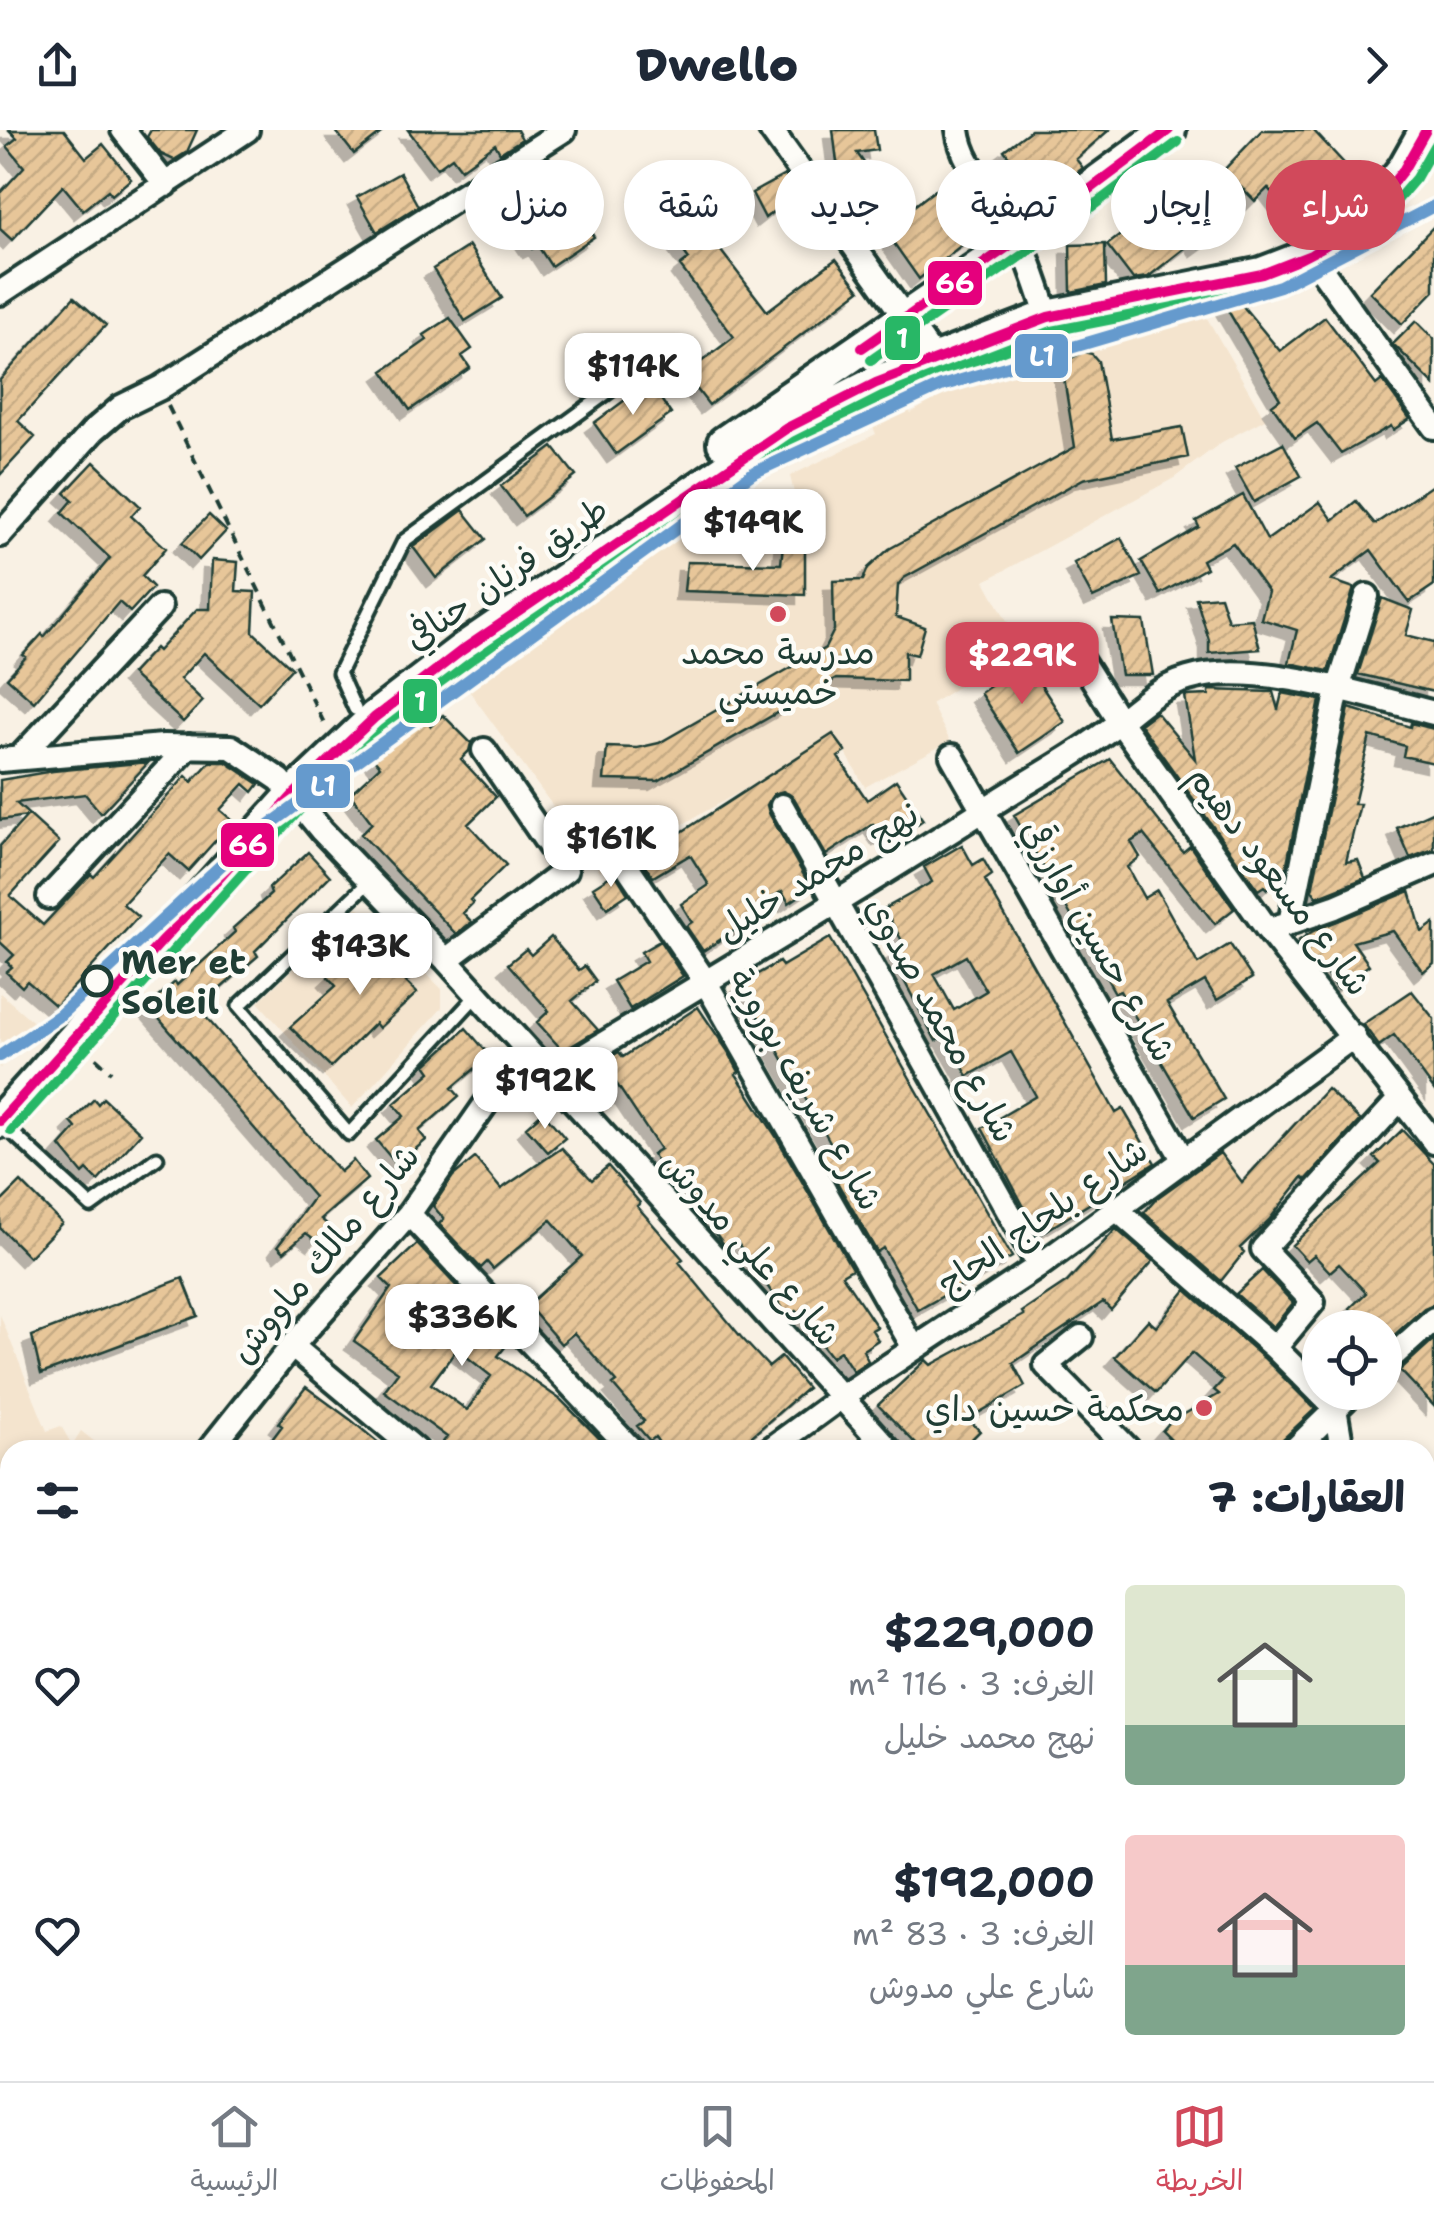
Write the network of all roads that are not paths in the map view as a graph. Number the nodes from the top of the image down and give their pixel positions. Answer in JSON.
{"nodes":[{"id":1,"x":123,"y":130,"type":"edge"},
{"id":2,"x":247,"y":130,"type":"edge"},
{"id":3,"x":564,"y":130,"type":"edge"},
{"id":4,"x":770,"y":130,"type":"edge"},
{"id":5,"x":958,"y":130,"type":"edge"},
{"id":6,"x":1169,"y":130,"type":"edge"},
{"id":7,"x":1426,"y":130,"type":"edge"},
{"id":8,"x":966,"y":160,"type":"edge"},
{"id":9,"x":166,"y":185,"type":"junction"},
{"id":10,"x":1091,"y":187,"type":"edge"},
{"id":11,"x":1004,"y":250,"type":"edge"},
{"id":12,"x":1024,"y":250,"type":"edge"},
{"id":13,"x":1311,"y":255,"type":"junction"},
{"id":14,"x":0,"y":292,"type":"edge"},
{"id":15,"x":1048,"y":317,"type":"junction"},
{"id":16,"x":907,"y":318,"type":"junction"},
{"id":17,"x":936,"y":361,"type":"junction"},
{"id":18,"x":641,"y":368,"type":"dead end"},
{"id":19,"x":1434,"y":426,"type":"edge"},
{"id":20,"x":0,"y":535,"type":"edge"},
{"id":21,"x":1367,"y":596,"type":"dead end"},
{"id":22,"x":160,"y":607,"type":"dead end"},
{"id":23,"x":1077,"y":654,"type":"dead end"},
{"id":24,"x":1338,"y":689,"type":"junction"},
{"id":25,"x":355,"y":709,"type":"junction"},
{"id":26,"x":1434,"y":713,"type":"edge"},
{"id":27,"x":1120,"y":722,"type":"junction"},
{"id":28,"x":189,"y":746,"type":"junction"},
{"id":29,"x":484,"y":750,"type":"dead end"},
{"id":30,"x":952,"y":756,"type":"dead end"},
{"id":31,"x":10,"y":758,"type":"edge"},
{"id":32,"x":287,"y":787,"type":"junction"},
{"id":33,"x":782,"y":806,"type":"dead end"},
{"id":34,"x":984,"y":810,"type":"junction"},
{"id":35,"x":1434,"y":864,"type":"edge"},
{"id":36,"x":629,"y":869,"type":"dead end"},
{"id":37,"x":370,"y":881,"type":"junction"},
{"id":38,"x":48,"y":897,"type":"dead end"},
{"id":39,"x":836,"y":900,"type":"junction"},
{"id":40,"x":1279,"y":926,"type":"junction"},
{"id":41,"x":446,"y":960,"type":"junction"},
{"id":42,"x":705,"y":981,"type":"junction"},
{"id":43,"x":476,"y":995,"type":"junction"},
{"id":44,"x":1354,"y":1036,"type":"junction"},
{"id":45,"x":524,"y":1049,"type":"junction"},
{"id":46,"x":550,"y":1077,"type":"junction"},
{"id":47,"x":0,"y":1088,"type":"edge"},
{"id":48,"x":1400,"y":1099,"type":"junction"},
{"id":49,"x":0,"y":1121,"type":"edge"},
{"id":50,"x":1434,"y":1142,"type":"edge"},
{"id":51,"x":157,"y":1158,"type":"dead end"},
{"id":52,"x":1183,"y":1159,"type":"junction"},
{"id":53,"x":1114,"y":1208,"type":"junction"},
{"id":54,"x":410,"y":1214,"type":"junction"},
{"id":55,"x":1040,"y":1266,"type":"junction"},
{"id":56,"x":1434,"y":1319,"type":"edge"},
{"id":57,"x":1081,"y":1337,"type":"dead end"},
{"id":58,"x":292,"y":1346,"type":"junction"},
{"id":59,"x":914,"y":1348,"type":"junction"},
{"id":60,"x":1275,"y":1348,"type":"junction"},
{"id":61,"x":1402,"y":1348,"type":"edge"},
{"id":62,"x":1302,"y":1368,"type":"edge"},
{"id":63,"x":840,"y":1398,"type":"junction"},
{"id":64,"x":1334,"y":1410,"type":"edge"},
{"id":65,"x":1344,"y":1410,"type":"edge"},
{"id":66,"x":216,"y":1440,"type":"edge"},
{"id":67,"x":404,"y":1440,"type":"edge"},
{"id":68,"x":623,"y":1440,"type":"edge"},
{"id":69,"x":783,"y":1440,"type":"edge"},
{"id":70,"x":880,"y":1440,"type":"edge"},
{"id":71,"x":1119,"y":1440,"type":"edge"},
{"id":72,"x":1304,"y":1440,"type":"edge"},
{"id":73,"x":1342,"y":1440,"type":"edge"}],
"edges":[{"from":1,"to":9,"type":"street"},
{"from":2,"to":9,"type":"street"},
{"from":3,"to":20,"type":"street"},
{"from":4,"to":16,"type":"street"},
{"from":5,"to":8,"type":"street"},
{"from":6,"to":10,"type":"main road","name":"طريق فرنان حنافي"},
{"from":7,"to":13,"type":"main road","name":"طريق فرنان حنافي"},
{"from":9,"to":14,"type":"street"},
{"from":11,"to":16,"type":"main road","name":"طريق فرنان حنافي"},
{"from":12,"to":15,"type":"street"},
{"from":13,"to":15,"type":"main road","name":"طريق فرنان حنافي"},
{"from":13,"to":19,"type":"street"},
{"from":15,"to":17,"type":"main road","name":"طريق فرنان حنافي"},
{"from":16,"to":17,"type":"street"},
{"from":16,"to":25,"type":"main road","name":"طريق فرنان حنافي"},
{"from":17,"to":32,"type":"main road","name":"طريق فرنان حنافي"},
{"from":18,"to":25,"type":"lane"},
{"from":21,"to":24,"type":"street"},
{"from":22,"to":31,"type":"street"},
{"from":23,"to":27,"type":"street","name":"شارع مسعود دهيم"},
{"from":24,"to":26,"type":"street","name":"نهج محمد خليل"},
{"from":24,"to":27,"type":"street","name":"نهج محمد خليل"},
{"from":24,"to":40,"type":"street"},
{"from":25,"to":32,"type":"main road","name":"طريق فرنان حنافي"},
{"from":27,"to":34,"type":"street","name":"نهج محمد خليل"},
{"from":27,"to":40,"type":"street","name":"شارع مسعود دهيم"},
{"from":28,"to":31,"type":"street","name":"شارع علي مدوش"},
{"from":28,"to":32,"type":"street","name":"شارع علي مدوش"},
{"from":28,"to":38,"type":"street"},
{"from":29,"to":41,"type":"street"},
{"from":30,"to":34,"type":"street","name":"شارع حسين أوارزقي"},
{"from":32,"to":37,"type":"street","name":"شارع علي مدوش"},
{"from":32,"to":47,"type":"main road","name":"طريق فرنان حنافي"},
{"from":32,"to":49,"type":"main road","name":"طريق فرنان حنافي"},
{"from":33,"to":39,"type":"street","name":"شارع محمد صدوي"},
{"from":34,"to":39,"type":"street","name":"نهج محمد خليل"},
{"from":34,"to":52,"type":"street","name":"شارع حسين أوارزقي"},
{"from":35,"to":40,"type":"street"},
{"from":36,"to":42,"type":"street","name":"شارع شريف بوروية"},
{"from":37,"to":41,"type":"street","name":"شارع علي مدوش"},
{"from":37,"to":43,"type":"lane"},
{"from":39,"to":42,"type":"street","name":"نهج محمد خليل"},
{"from":39,"to":55,"type":"street","name":"شارع محمد صدوي"},
{"from":40,"to":44,"type":"street","name":"شارع مسعود دهيم"},
{"from":41,"to":43,"type":"street","name":"شارع علي مدوش"},
{"from":42,"to":46,"type":"street","name":"نهج محمد خليل"},
{"from":42,"to":59,"type":"street","name":"شارع شريف بوروية"},
{"from":43,"to":45,"type":"street","name":"شارع علي مدوش"},
{"from":44,"to":48,"type":"street","name":"شارع مسعود دهيم"},
{"from":44,"to":52,"type":"street","name":"شارع بلحاج الحاج"},
{"from":45,"to":46,"type":"street","name":"شارع علي مدوش"},
{"from":45,"to":54,"type":"street","name":"شارع مالك ماووش"},
{"from":46,"to":63,"type":"street","name":"شارع علي مدوش"},
{"from":48,"to":50,"type":"street","name":"شارع مسعود دهيم"},
{"from":48,"to":60,"type":"street"},
{"from":49,"to":51,"type":"lane"},
{"from":52,"to":53,"type":"street","name":"شارع بلحاج الحاج"},
{"from":53,"to":55,"type":"street","name":"شارع بلحاج الحاج"},
{"from":53,"to":60,"type":"street"},
{"from":54,"to":58,"type":"street","name":"شارع مالك ماووش"},
{"from":54,"to":68,"type":"street"},
{"from":55,"to":59,"type":"street","name":"شارع بلحاج الحاج"},
{"from":56,"to":61,"type":"street"},
{"from":57,"to":71,"type":"street"},
{"from":58,"to":66,"type":"street","name":"شارع مالك ماووش"},
{"from":58,"to":67,"type":"street"},
{"from":59,"to":63,"type":"street","name":"شارع بلحاج الحاج"},
{"from":60,"to":62,"type":"street"},
{"from":63,"to":69,"type":"street","name":"شارع بلحاج الحاج"},
{"from":63,"to":70,"type":"street","name":"شارع علي مدوش"},
{"from":64,"to":72,"type":"street"},
{"from":65,"to":73,"type":"street"}]}
